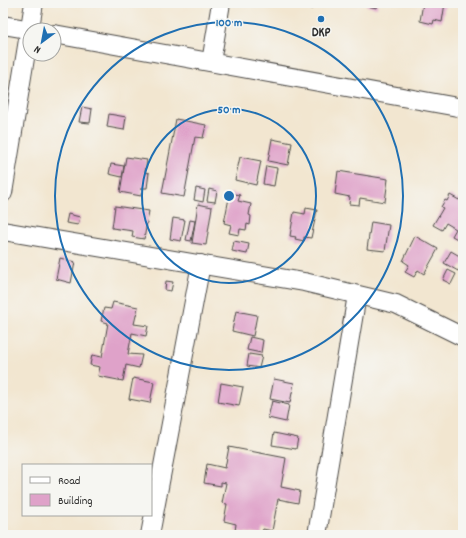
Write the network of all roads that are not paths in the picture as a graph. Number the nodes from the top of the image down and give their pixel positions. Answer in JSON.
{"nodes":[{"id":1,"x":34,"y":3,"type":"edge"},
{"id":2,"x":221,"y":3,"type":"edge"},
{"id":3,"x":32,"y":22,"type":"edge"},
{"id":4,"x":3,"y":25,"type":"edge"},
{"id":5,"x":22,"y":28,"type":"edge"},
{"id":6,"x":62,"y":35,"type":"edge"},
{"id":7,"x":26,"y":62,"type":"edge"},
{"id":8,"x":211,"y":62,"type":"junction"},
{"id":9,"x":463,"y":108,"type":"edge"},
{"id":10,"x":3,"y":193,"type":"edge"},
{"id":11,"x":3,"y":231,"type":"edge"},
{"id":12,"x":201,"y":264,"type":"junction"},
{"id":13,"x":357,"y":295,"type":"junction"},
{"id":14,"x":463,"y":337,"type":"edge"},
{"id":15,"x":150,"y":535,"type":"edge"},
{"id":16,"x":316,"y":535,"type":"edge"}],
"edges":[{"from":1,"to":3,"type":"street"},
{"from":2,"to":8,"type":"street"},
{"from":4,"to":5,"type":"street"},
{"from":6,"to":8,"type":"street"},
{"from":7,"to":10,"type":"street"},
{"from":8,"to":9,"type":"street"},
{"from":11,"to":12,"type":"street"},
{"from":12,"to":13,"type":"street"},
{"from":12,"to":15,"type":"street"},
{"from":13,"to":14,"type":"street"},
{"from":13,"to":16,"type":"street"}]}
